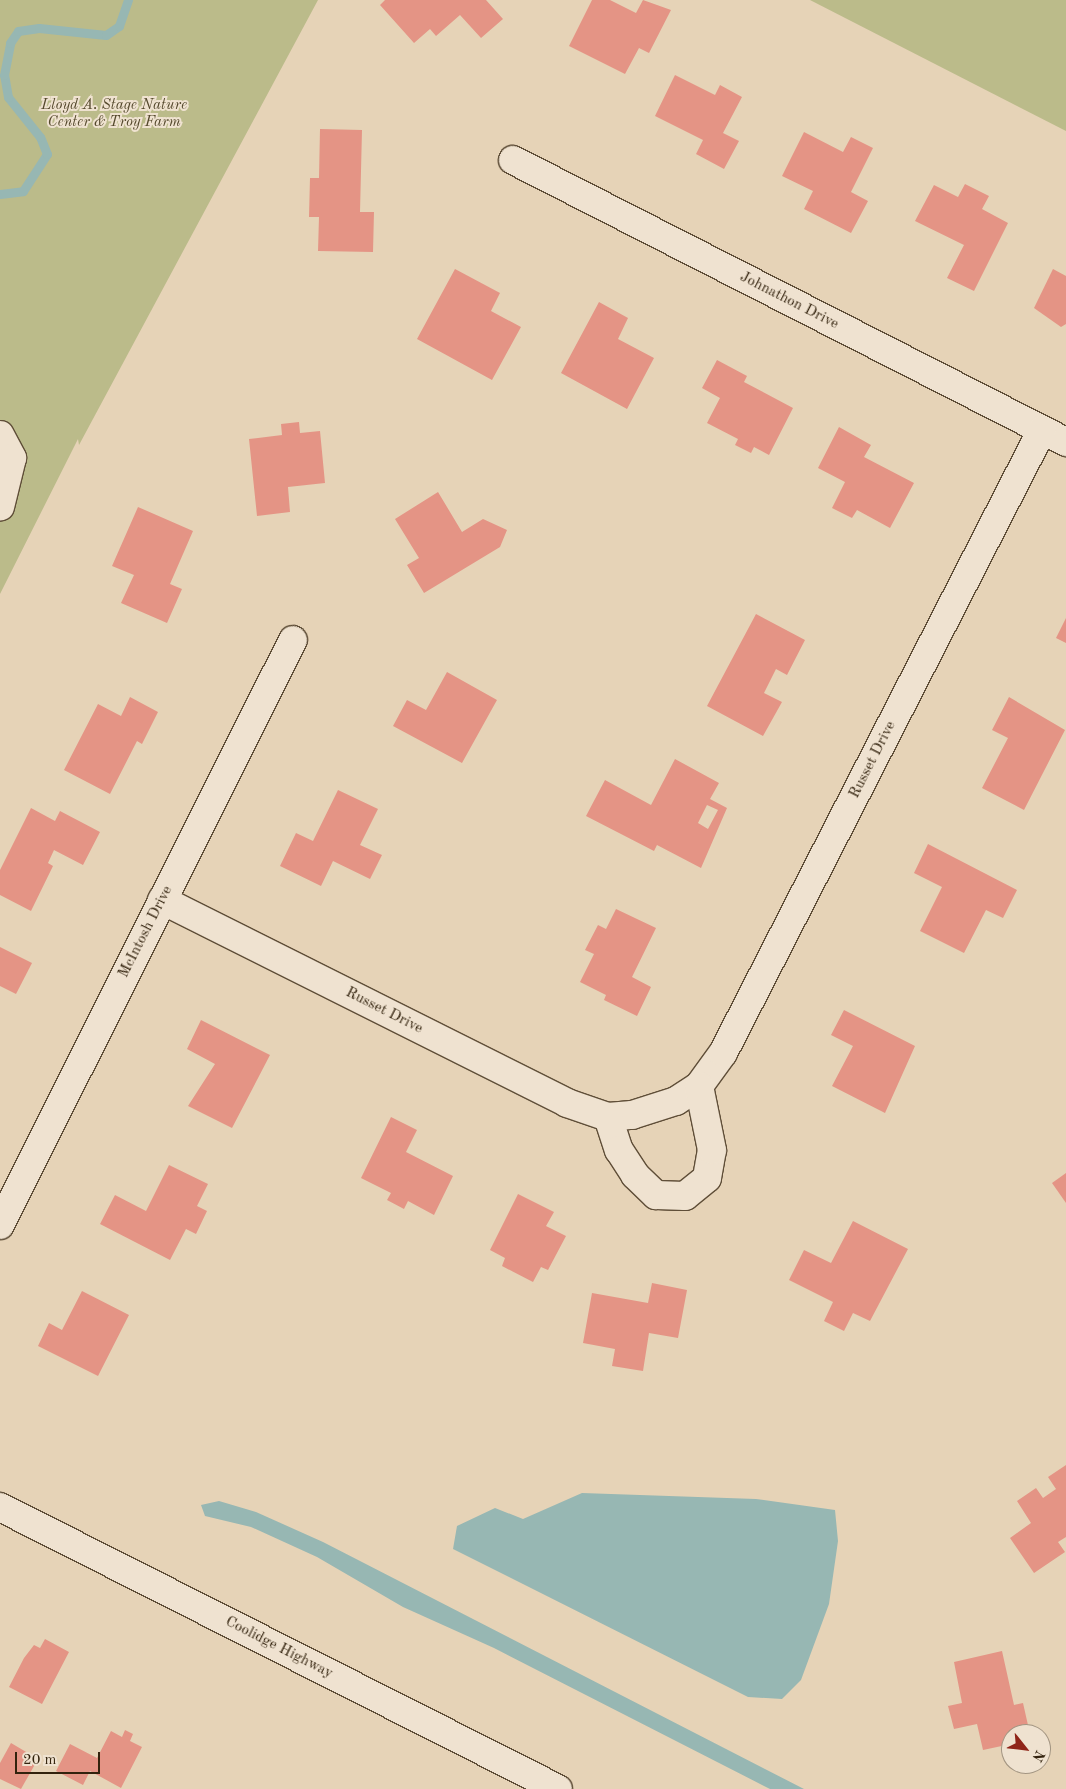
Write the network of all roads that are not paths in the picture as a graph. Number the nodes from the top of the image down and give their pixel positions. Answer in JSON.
{"nodes":[{"id":1,"x":513,"y":160,"type":"dead end"},
{"id":2,"x":1042,"y":430,"type":"junction"},
{"id":3,"x":0,"y":435,"type":"edge"},
{"id":4,"x":1066,"y":442,"type":"edge"},
{"id":5,"x":0,"y":507,"type":"edge"},
{"id":6,"x":293,"y":640,"type":"dead end"},
{"id":7,"x":162,"y":900,"type":"junction"},
{"id":8,"x":699,"y":1086,"type":"junction"},
{"id":9,"x":608,"y":1117,"type":"junction"},
{"id":10,"x":0,"y":1225,"type":"edge"},
{"id":11,"x":0,"y":1507,"type":"edge"},
{"id":12,"x":558,"y":1789,"type":"edge"}],
"edges":[{"from":1,"to":2,"type":"street","name":"Johnathon Drive"},
{"from":2,"to":4,"type":"street","name":"Johnathon Drive"},
{"from":2,"to":8,"type":"street","name":"Russet Drive"},
{"from":3,"to":5,"type":"street"},
{"from":6,"to":7,"type":"street","name":"McIntosh Drive"},
{"from":7,"to":9,"type":"street","name":"Russet Drive"},
{"from":7,"to":10,"type":"street","name":"McIntosh Drive"},
{"from":8,"to":9,"type":"street","name":"Russet Drive"},
{"from":8,"to":9,"type":"street"},
{"from":11,"to":12,"type":"street","name":"Coolidge Highway"}]}
